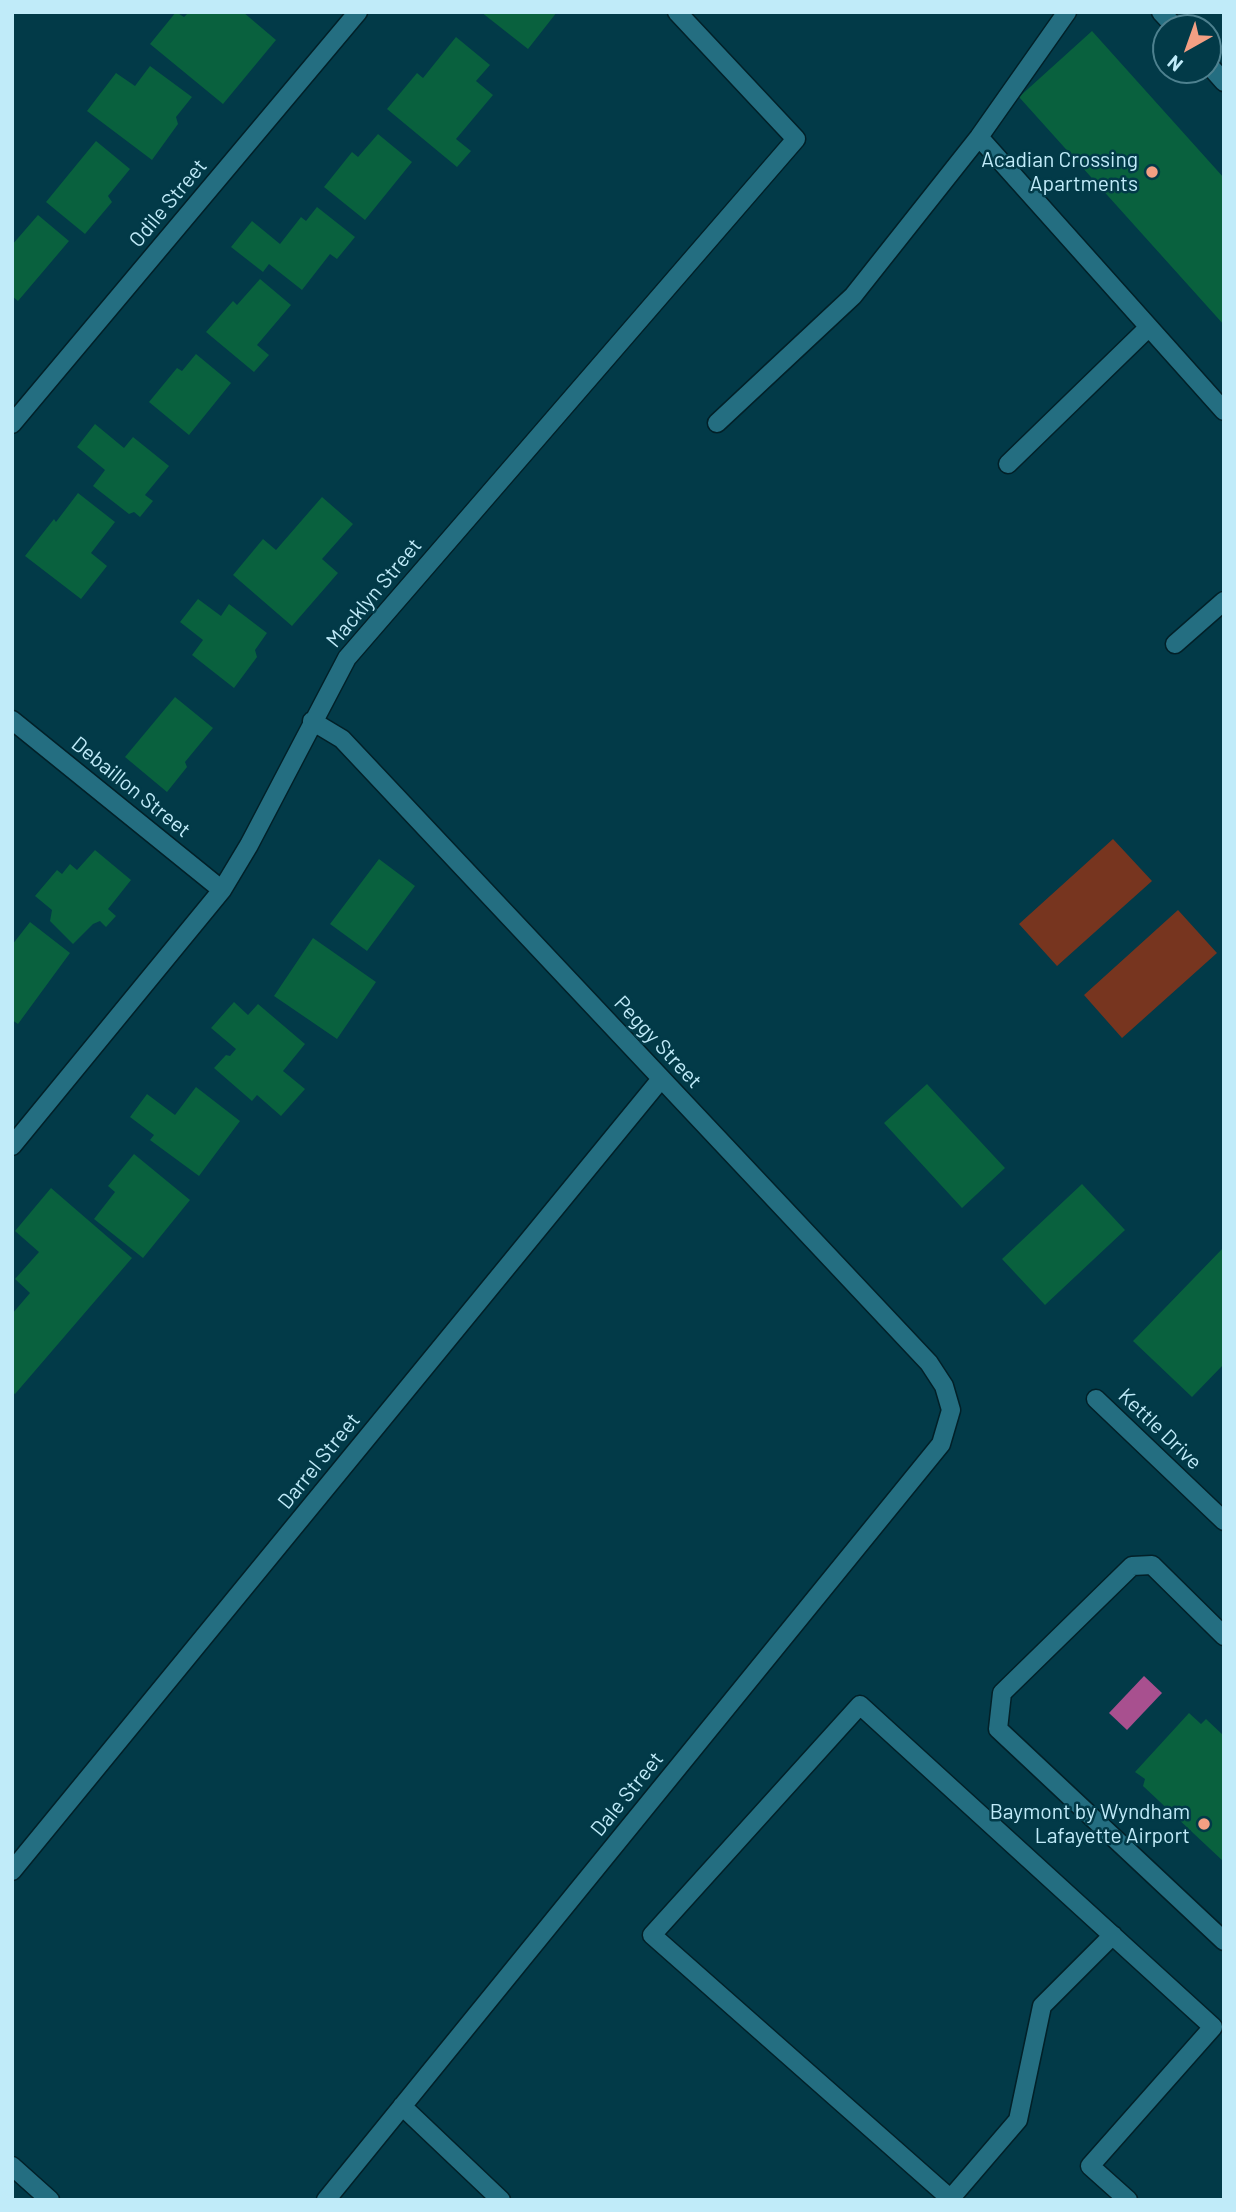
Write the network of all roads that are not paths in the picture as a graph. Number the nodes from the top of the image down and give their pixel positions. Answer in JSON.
{"nodes":[{"id":1,"x":358,"y":12,"type":"edge"},
{"id":2,"x":677,"y":12,"type":"edge"},
{"id":3,"x":1067,"y":12,"type":"edge"},
{"id":4,"x":979,"y":137,"type":"junction"},
{"id":5,"x":1149,"y":327,"type":"junction"},
{"id":6,"x":1224,"y":411,"type":"edge"},
{"id":7,"x":717,"y":423,"type":"dead end"},
{"id":8,"x":12,"y":424,"type":"edge"},
{"id":9,"x":1008,"y":464,"type":"dead end"},
{"id":10,"x":1224,"y":601,"type":"edge"},
{"id":11,"x":1175,"y":644,"type":"dead end"},
{"id":12,"x":12,"y":720,"type":"edge"},
{"id":13,"x":312,"y":721,"type":"junction"},
{"id":14,"x":222,"y":890,"type":"junction"},
{"id":15,"x":661,"y":1079,"type":"junction"},
{"id":16,"x":12,"y":1146,"type":"edge"},
{"id":17,"x":1096,"y":1399,"type":"dead end"},
{"id":18,"x":951,"y":1410,"type":"joint"},
{"id":19,"x":1224,"y":1521,"type":"edge"},
{"id":20,"x":1224,"y":1636,"type":"edge"},
{"id":21,"x":12,"y":1871,"type":"edge"},
{"id":22,"x":1113,"y":1935,"type":"junction"},
{"id":23,"x":1224,"y":1941,"type":"edge"},
{"id":24,"x":402,"y":2106,"type":"junction"},
{"id":25,"x":12,"y":2166,"type":"edge"},
{"id":26,"x":952,"y":2199,"type":"edge"},
{"id":27,"x":50,"y":2200,"type":"edge"},
{"id":28,"x":326,"y":2200,"type":"edge"},
{"id":29,"x":501,"y":2200,"type":"edge"},
{"id":30,"x":1128,"y":2200,"type":"edge"}],
"edges":[{"from":1,"to":8,"type":"street","name":"Odile Street"},
{"from":2,"to":13,"type":"street","name":"Macklyn Street"},
{"from":3,"to":4,"type":"street"},
{"from":4,"to":5,"type":"street"},
{"from":4,"to":7,"type":"street"},
{"from":5,"to":6,"type":"street"},
{"from":5,"to":9,"type":"street"},
{"from":10,"to":11,"type":"street"},
{"from":12,"to":14,"type":"street","name":"Debaillon Street"},
{"from":13,"to":14,"type":"street","name":"Macklyn Street"},
{"from":13,"to":15,"type":"street","name":"Peggy Street"},
{"from":14,"to":16,"type":"street","name":"Macklyn Street"},
{"from":15,"to":18,"type":"street","name":"Peggy Street"},
{"from":15,"to":21,"type":"street","name":"Darrel Street"},
{"from":17,"to":19,"type":"street","name":"Kettle Drive"},
{"from":18,"to":24,"type":"street","name":"Dale Street"},
{"from":20,"to":23,"type":"street"},
{"from":22,"to":26,"type":"street"},
{"from":22,"to":26,"type":"street"},
{"from":22,"to":30,"type":"street"},
{"from":24,"to":28,"type":"street","name":"Dale Street"},
{"from":24,"to":29,"type":"street"},
{"from":25,"to":27,"type":"street"}]}
